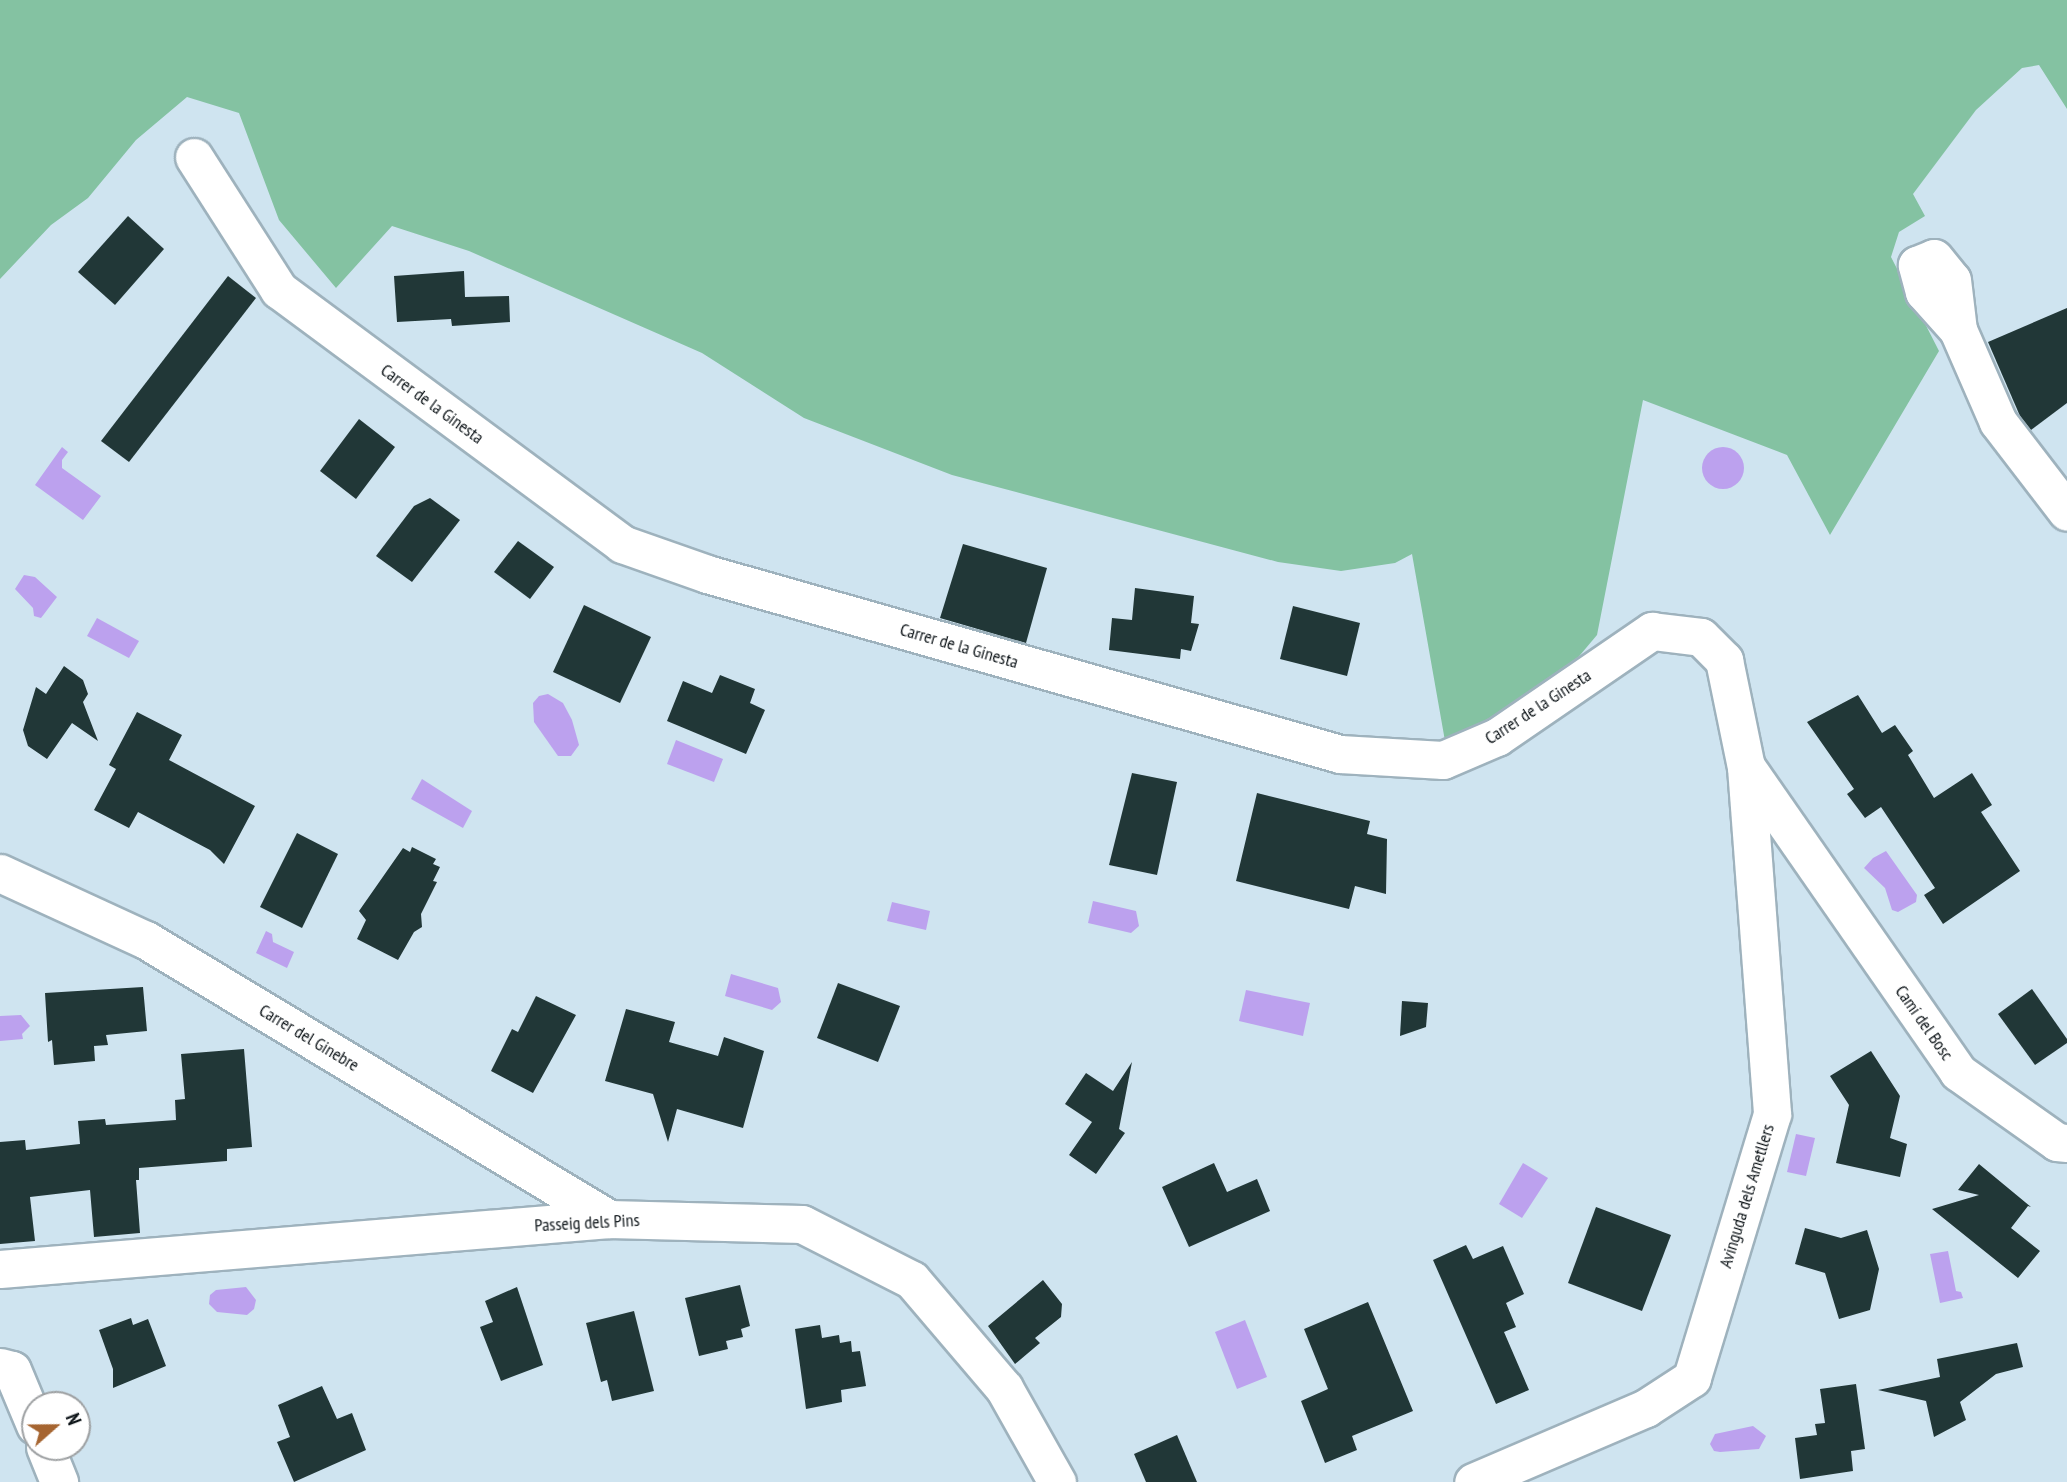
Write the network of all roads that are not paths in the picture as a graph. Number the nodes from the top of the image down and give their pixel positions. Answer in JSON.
{"nodes":[{"id":1,"x":194,"y":157,"type":"dead end"},
{"id":2,"x":1958,"y":330,"type":"dead end"},
{"id":3,"x":2067,"y":512,"type":"edge"},
{"id":4,"x":1746,"y":767,"type":"junction"},
{"id":5,"x":1815,"y":865,"type":"junction"},
{"id":6,"x":0,"y":873,"type":"edge"},
{"id":7,"x":1755,"y":882,"type":"junction"},
{"id":8,"x":2067,"y":1143,"type":"edge"},
{"id":9,"x":609,"y":1219,"type":"junction"},
{"id":10,"x":0,"y":1269,"type":"edge"},
{"id":11,"x":6,"y":1368,"type":"edge"},
{"id":12,"x":21,"y":1397,"type":"edge"},
{"id":13,"x":51,"y":1461,"type":"edge"},
{"id":14,"x":60,"y":1482,"type":"edge"},
{"id":15,"x":1057,"y":1482,"type":"edge"},
{"id":16,"x":1473,"y":1482,"type":"edge"}],
"edges":[{"from":1,"to":4,"type":"street","name":"Carrer de la Ginesta"},
{"from":2,"to":3,"type":"street"},
{"from":4,"to":5,"type":"street","name":"Camí del Bosc"},
{"from":4,"to":7,"type":"street","name":"Avinguda dels Ametllers"},
{"from":5,"to":7,"type":"street"},
{"from":5,"to":8,"type":"street","name":"Camí del Bosc"},
{"from":6,"to":9,"type":"street","name":"Carrer del Ginebre"},
{"from":7,"to":16,"type":"street","name":"Avinguda dels Ametllers"},
{"from":9,"to":10,"type":"street","name":"Passeig dels Pins"},
{"from":9,"to":15,"type":"street","name":"Passeig dels Pins"},
{"from":11,"to":12,"type":"street"},
{"from":13,"to":14,"type":"street"}]}
